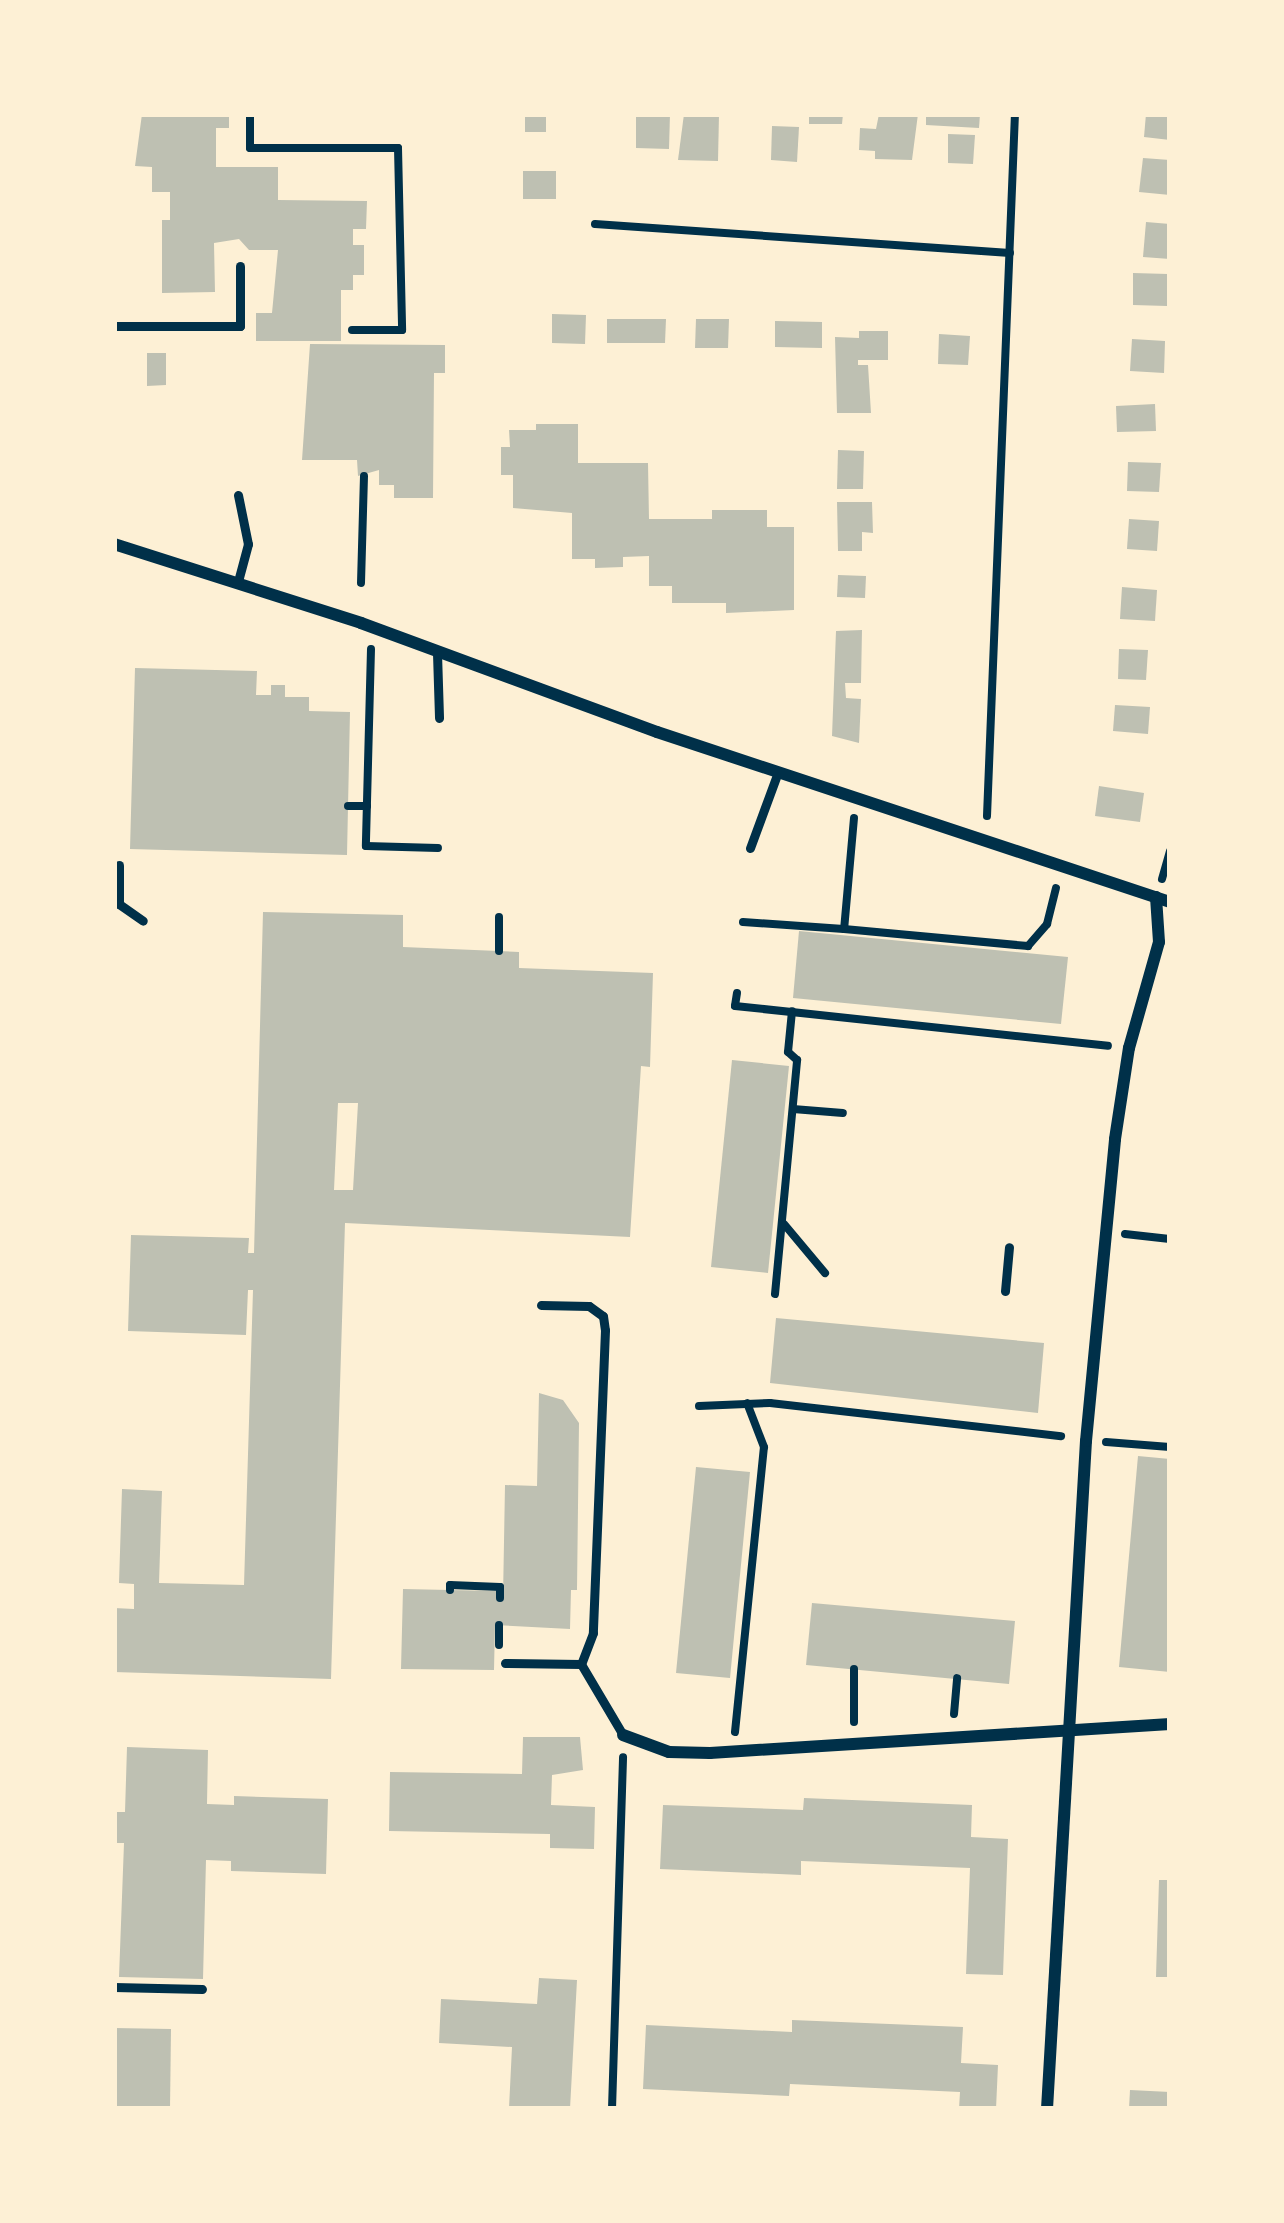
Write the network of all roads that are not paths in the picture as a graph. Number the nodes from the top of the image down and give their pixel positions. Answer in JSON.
{"nodes":[{"id":1,"x":240,"y":266,"type":"dead end"},
{"id":2,"x":114,"y":326,"type":"edge"},
{"id":3,"x":238,"y":495,"type":"dead end"},
{"id":4,"x":114,"y":544,"type":"edge"},
{"id":5,"x":238,"y":582,"type":"junction"},
{"id":6,"x":437,"y":653,"type":"junction"},
{"id":7,"x":439,"y":718,"type":"dead end"},
{"id":8,"x":778,"y":772,"type":"junction"},
{"id":9,"x":750,"y":848,"type":"dead end"},
{"id":10,"x":119,"y":865,"type":"dead end"},
{"id":11,"x":1163,"y":900,"type":"edge"},
{"id":12,"x":143,"y":921,"type":"dead end"},
{"id":13,"x":1009,"y":1247,"type":"dead end"},
{"id":14,"x":1005,"y":1291,"type":"dead end"},
{"id":15,"x":541,"y":1305,"type":"dead end"},
{"id":16,"x":505,"y":1663,"type":"dead end"},
{"id":17,"x":580,"y":1664,"type":"junction"},
{"id":18,"x":1170,"y":1724,"type":"edge"},
{"id":19,"x":1066,"y":1727,"type":"junction"},
{"id":20,"x":622,"y":1735,"type":"joint"},
{"id":21,"x":114,"y":1987,"type":"edge"},
{"id":22,"x":202,"y":1989,"type":"dead end"},
{"id":23,"x":1046,"y":2109,"type":"edge"}],
"edges":[{"from":1,"to":2,"type":"lane"},
{"from":3,"to":5,"type":"lane"},
{"from":4,"to":5,"type":"street"},
{"from":5,"to":6,"type":"street"},
{"from":6,"to":7,"type":"lane"},
{"from":6,"to":8,"type":"street"},
{"from":8,"to":9,"type":"lane"},
{"from":8,"to":11,"type":"street"},
{"from":10,"to":12,"type":"lane"},
{"from":11,"to":19,"type":"street"},
{"from":13,"to":14,"type":"lane"},
{"from":15,"to":17,"type":"lane"},
{"from":16,"to":17,"type":"lane"},
{"from":17,"to":20,"type":"lane"},
{"from":18,"to":19,"type":"street"},
{"from":19,"to":20,"type":"street"},
{"from":19,"to":23,"type":"street"},
{"from":21,"to":22,"type":"lane"}]}
